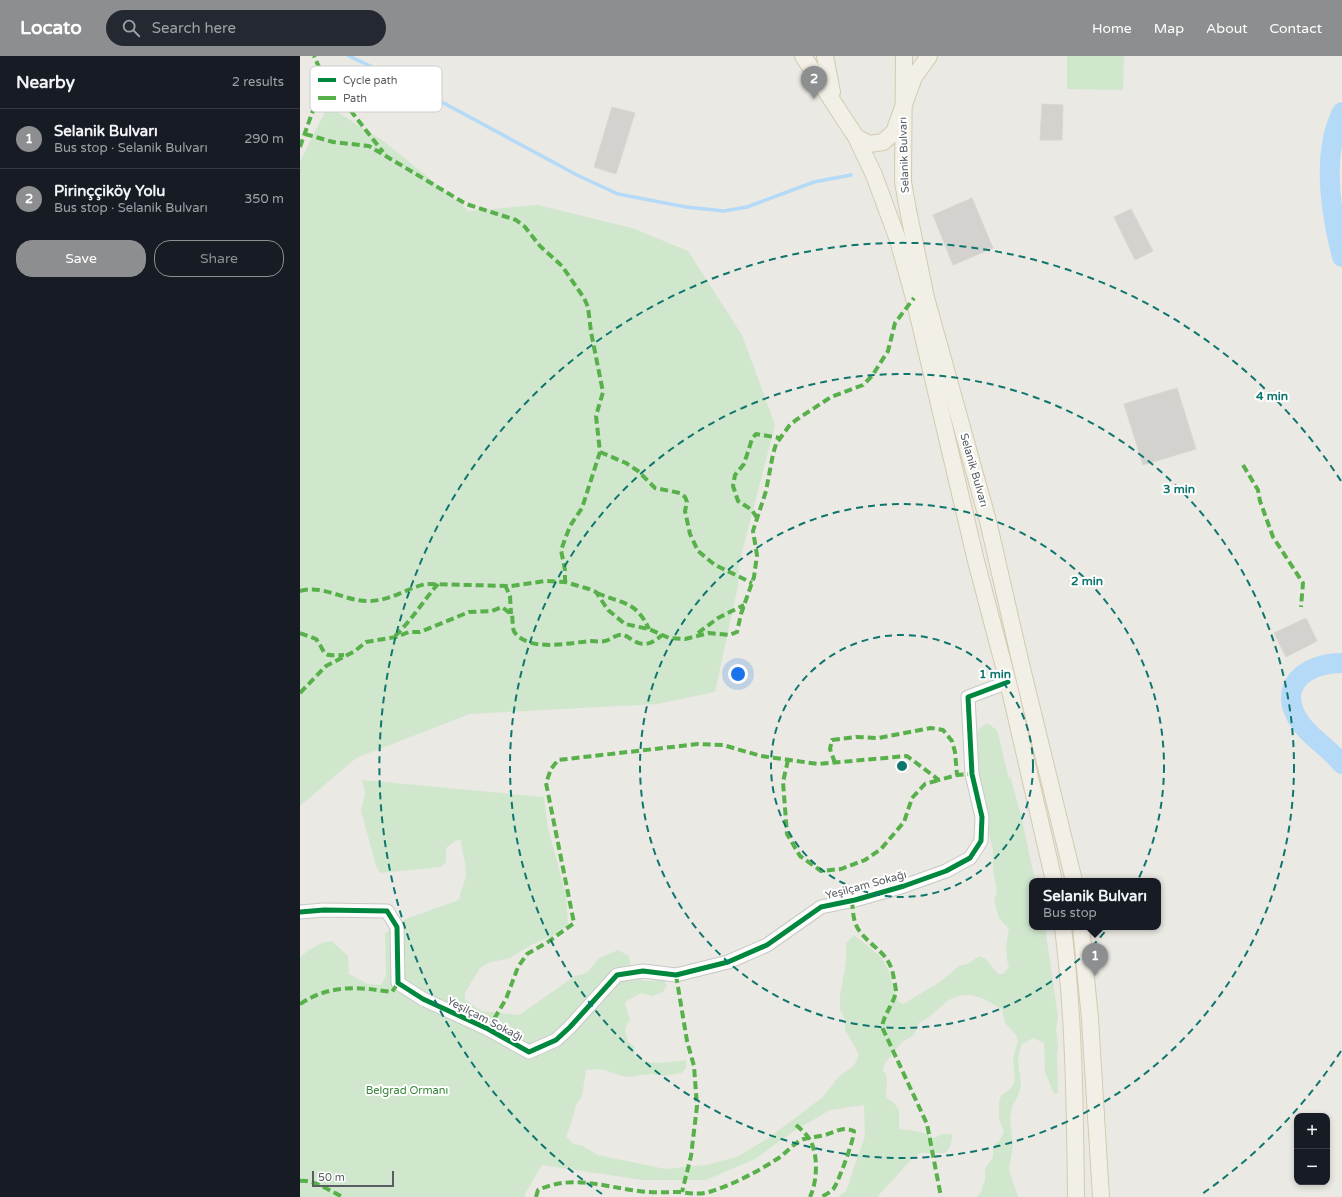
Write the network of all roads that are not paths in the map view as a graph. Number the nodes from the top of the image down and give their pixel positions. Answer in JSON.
{"nodes":[{"id":1,"x":803,"y":56,"type":"edge"},
{"id":2,"x":825,"y":56,"type":"edge"},
{"id":3,"x":904,"y":56,"type":"edge"},
{"id":4,"x":929,"y":56,"type":"edge"},
{"id":5,"x":834,"y":101,"type":"junction"},
{"id":6,"x":902,"y":109,"type":"junction"},
{"id":7,"x":856,"y":137,"type":"junction"},
{"id":8,"x":1008,"y":682,"type":"junction"},
{"id":9,"x":1053,"y":878,"type":"edge"},
{"id":10,"x":1073,"y":878,"type":"edge"},
{"id":11,"x":300,"y":912,"type":"edge"},
{"id":12,"x":1063,"y":930,"type":"edge"},
{"id":13,"x":1081,"y":930,"type":"edge"},
{"id":14,"x":1076,"y":1197,"type":"edge"},
{"id":15,"x":1101,"y":1197,"type":"edge"}],
"edges":[{"from":1,"to":5,"type":"main road","name":"Selanik Bulvarı"},
{"from":2,"to":5,"type":"main road"},
{"from":3,"to":6,"type":"main road","name":"Selanik Bulvarı"},
{"from":4,"to":6,"type":"main road"},
{"from":5,"to":7,"type":"main road","name":"Selanik Bulvarı"},
{"from":6,"to":7,"type":"main road"},
{"from":6,"to":10,"type":"main road","name":"Selanik Bulvarı"},
{"from":7,"to":8,"type":"main road","name":"Selanik Bulvarı"},
{"from":8,"to":9,"type":"main road","name":"Selanik Bulvarı"},
{"from":8,"to":11,"type":"street","name":"Yeşilçam Sokağı"},
{"from":12,"to":14,"type":"main road"},
{"from":13,"to":15,"type":"main road"}]}
